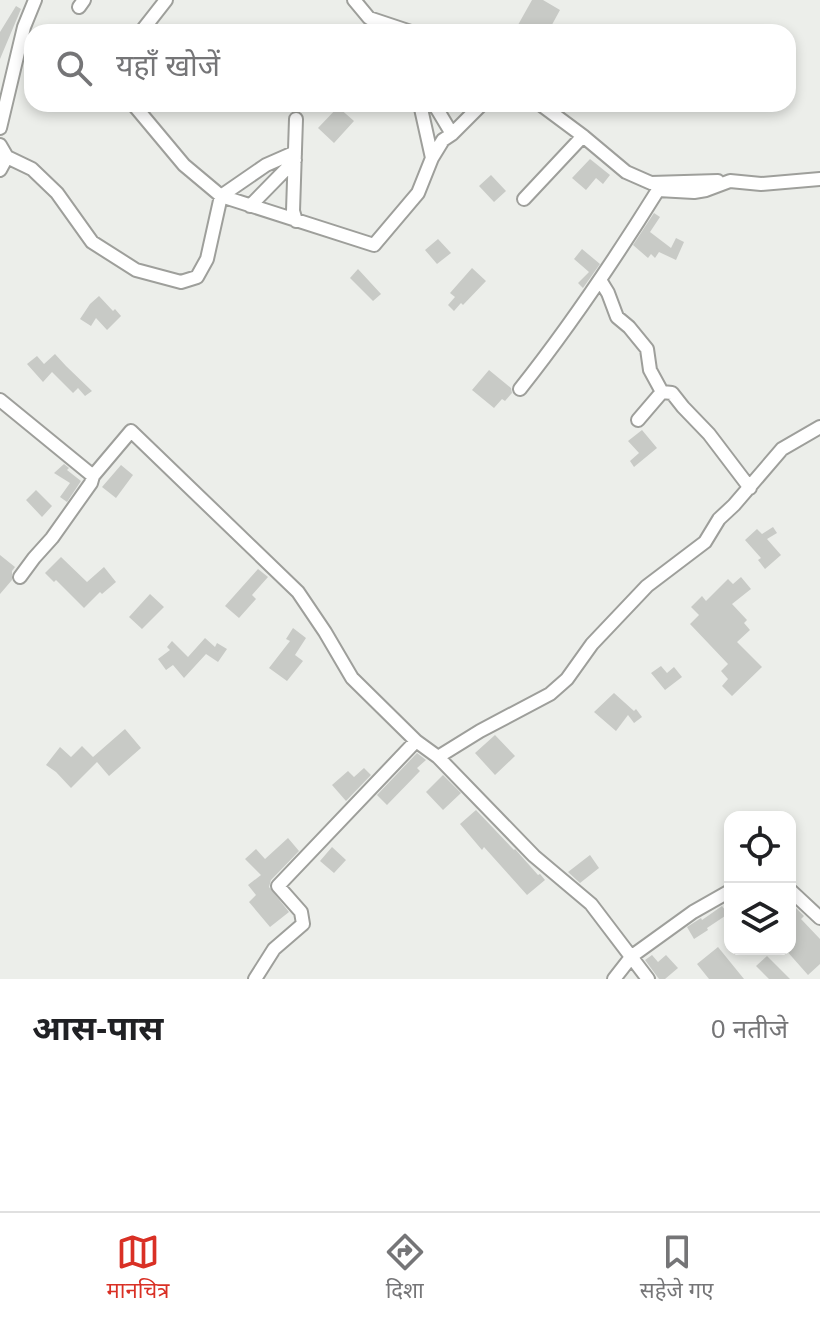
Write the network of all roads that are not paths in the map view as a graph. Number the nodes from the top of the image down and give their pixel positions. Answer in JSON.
{"nodes":[{"id":1,"x":27,"y":0,"type":"edge"},
{"id":2,"x":35,"y":0,"type":"edge"},
{"id":3,"x":166,"y":0,"type":"edge"},
{"id":4,"x":354,"y":0,"type":"edge"},
{"id":5,"x":28,"y":24,"type":"edge"},
{"id":6,"x":29,"y":24,"type":"edge"},
{"id":7,"x":147,"y":24,"type":"edge"},
{"id":8,"x":387,"y":24,"type":"edge"},
{"id":9,"x":24,"y":44,"type":"edge"},
{"id":10,"x":140,"y":112,"type":"edge"},
{"id":11,"x":422,"y":112,"type":"edge"},
{"id":12,"x":439,"y":112,"type":"edge"},
{"id":13,"x":474,"y":112,"type":"edge"},
{"id":14,"x":551,"y":112,"type":"edge"},
{"id":15,"x":296,"y":119,"type":"dead end"},
{"id":16,"x":0,"y":128,"type":"edge"},
{"id":17,"x":452,"y":134,"type":"junction"},
{"id":18,"x":583,"y":136,"type":"junction"},
{"id":19,"x":0,"y":145,"type":"edge"},
{"id":20,"x":7,"y":157,"type":"junction"},
{"id":21,"x":295,"y":157,"type":"junction"},
{"id":22,"x":432,"y":158,"type":"junction"},
{"id":23,"x":0,"y":170,"type":"edge"},
{"id":24,"x":820,"y":179,"type":"edge"},
{"id":25,"x":730,"y":181,"type":"junction"},
{"id":26,"x":221,"y":196,"type":"junction"},
{"id":27,"x":524,"y":199,"type":"dead end"},
{"id":28,"x":250,"y":206,"type":"junction"},
{"id":29,"x":296,"y":221,"type":"junction"},
{"id":30,"x":600,"y":280,"type":"junction"},
{"id":31,"x":520,"y":389,"type":"dead end"},
{"id":32,"x":662,"y":392,"type":"junction"},
{"id":33,"x":0,"y":400,"type":"edge"},
{"id":34,"x":638,"y":420,"type":"dead end"},
{"id":35,"x":820,"y":427,"type":"edge"},
{"id":36,"x":93,"y":476,"type":"junction"},
{"id":37,"x":750,"y":488,"type":"junction"},
{"id":38,"x":20,"y":577,"type":"dead end"},
{"id":39,"x":416,"y":741,"type":"junction"},
{"id":40,"x":438,"y":757,"type":"junction"},
{"id":41,"x":724,"y":894,"type":"edge"},
{"id":42,"x":796,"y":896,"type":"edge"},
{"id":43,"x":820,"y":918,"type":"edge"},
{"id":44,"x":632,"y":956,"type":"junction"},
{"id":45,"x":255,"y":979,"type":"edge"},
{"id":46,"x":614,"y":979,"type":"edge"},
{"id":47,"x":648,"y":979,"type":"edge"}],
"edges":[{"from":1,"to":5,"type":"street"},
{"from":2,"to":6,"type":"street"},
{"from":3,"to":7,"type":"street"},
{"from":4,"to":8,"type":"street"},
{"from":9,"to":16,"type":"street"},
{"from":10,"to":26,"type":"street"},
{"from":11,"to":22,"type":"street"},
{"from":12,"to":17,"type":"street"},
{"from":13,"to":17,"type":"street"},
{"from":14,"to":18,"type":"street"},
{"from":15,"to":21,"type":"street"},
{"from":17,"to":22,"type":"street"},
{"from":18,"to":25,"type":"street"},
{"from":18,"to":27,"type":"street"},
{"from":19,"to":20,"type":"street"},
{"from":20,"to":23,"type":"street"},
{"from":20,"to":26,"type":"street"},
{"from":21,"to":26,"type":"street"},
{"from":21,"to":28,"type":"street"},
{"from":21,"to":29,"type":"street"},
{"from":22,"to":29,"type":"street"},
{"from":24,"to":25,"type":"street"},
{"from":25,"to":30,"type":"street"},
{"from":26,"to":28,"type":"street"},
{"from":28,"to":29,"type":"street"},
{"from":30,"to":31,"type":"street"},
{"from":30,"to":32,"type":"street"},
{"from":32,"to":34,"type":"street"},
{"from":32,"to":37,"type":"street"},
{"from":33,"to":36,"type":"street"},
{"from":35,"to":37,"type":"street"},
{"from":36,"to":38,"type":"street"},
{"from":36,"to":39,"type":"street"},
{"from":37,"to":40,"type":"street"},
{"from":39,"to":40,"type":"street"},
{"from":39,"to":45,"type":"street"},
{"from":40,"to":44,"type":"street"},
{"from":41,"to":44,"type":"street"},
{"from":42,"to":43,"type":"street"},
{"from":44,"to":46,"type":"street"},
{"from":44,"to":47,"type":"street"}]}
